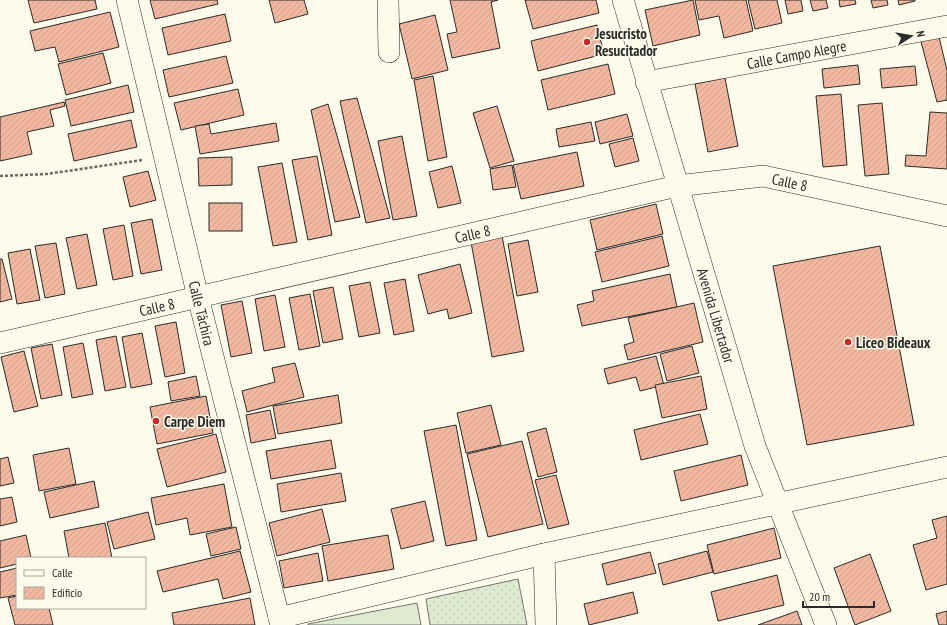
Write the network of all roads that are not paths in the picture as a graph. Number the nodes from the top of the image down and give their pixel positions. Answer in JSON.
{"nodes":[{"id":1,"x":127,"y":0,"type":"edge"},
{"id":2,"x":388,"y":0,"type":"edge"},
{"id":3,"x":623,"y":0,"type":"edge"},
{"id":4,"x":947,"y":26,"type":"edge"},
{"id":5,"x":389,"y":52,"type":"dead end"},
{"id":6,"x":646,"y":82,"type":"junction"},
{"id":7,"x":677,"y":186,"type":"junction"},
{"id":8,"x":947,"y":216,"type":"edge"},
{"id":9,"x":198,"y":297,"type":"junction"},
{"id":10,"x":0,"y":343,"type":"edge"},
{"id":11,"x":947,"y":467,"type":"edge"},
{"id":12,"x":779,"y":505,"type":"junction"},
{"id":13,"x":544,"y":554,"type":"junction"},
{"id":14,"x":280,"y":622,"type":"edge"},
{"id":15,"x":546,"y":625,"type":"edge"},
{"id":16,"x":826,"y":625,"type":"edge"}],
"edges":[{"from":1,"to":9,"type":"street","name":"Calle Táchira"},
{"from":2,"to":5,"type":"street"},
{"from":3,"to":6,"type":"street","name":"Avenida Libertador"},
{"from":4,"to":6,"type":"street","name":"Calle Campo Alegre"},
{"from":6,"to":7,"type":"street","name":"Avenida Libertador"},
{"from":7,"to":8,"type":"street","name":"Calle 8"},
{"from":7,"to":9,"type":"street","name":"Calle 8"},
{"from":7,"to":12,"type":"street","name":"Avenida Libertador"},
{"from":9,"to":10,"type":"street","name":"Calle 8"},
{"from":9,"to":14,"type":"street","name":"Calle Táchira"},
{"from":11,"to":12,"type":"street"},
{"from":12,"to":13,"type":"street"},
{"from":12,"to":16,"type":"street","name":"Avenida Libertador"},
{"from":13,"to":14,"type":"street"},
{"from":13,"to":15,"type":"street"}]}
